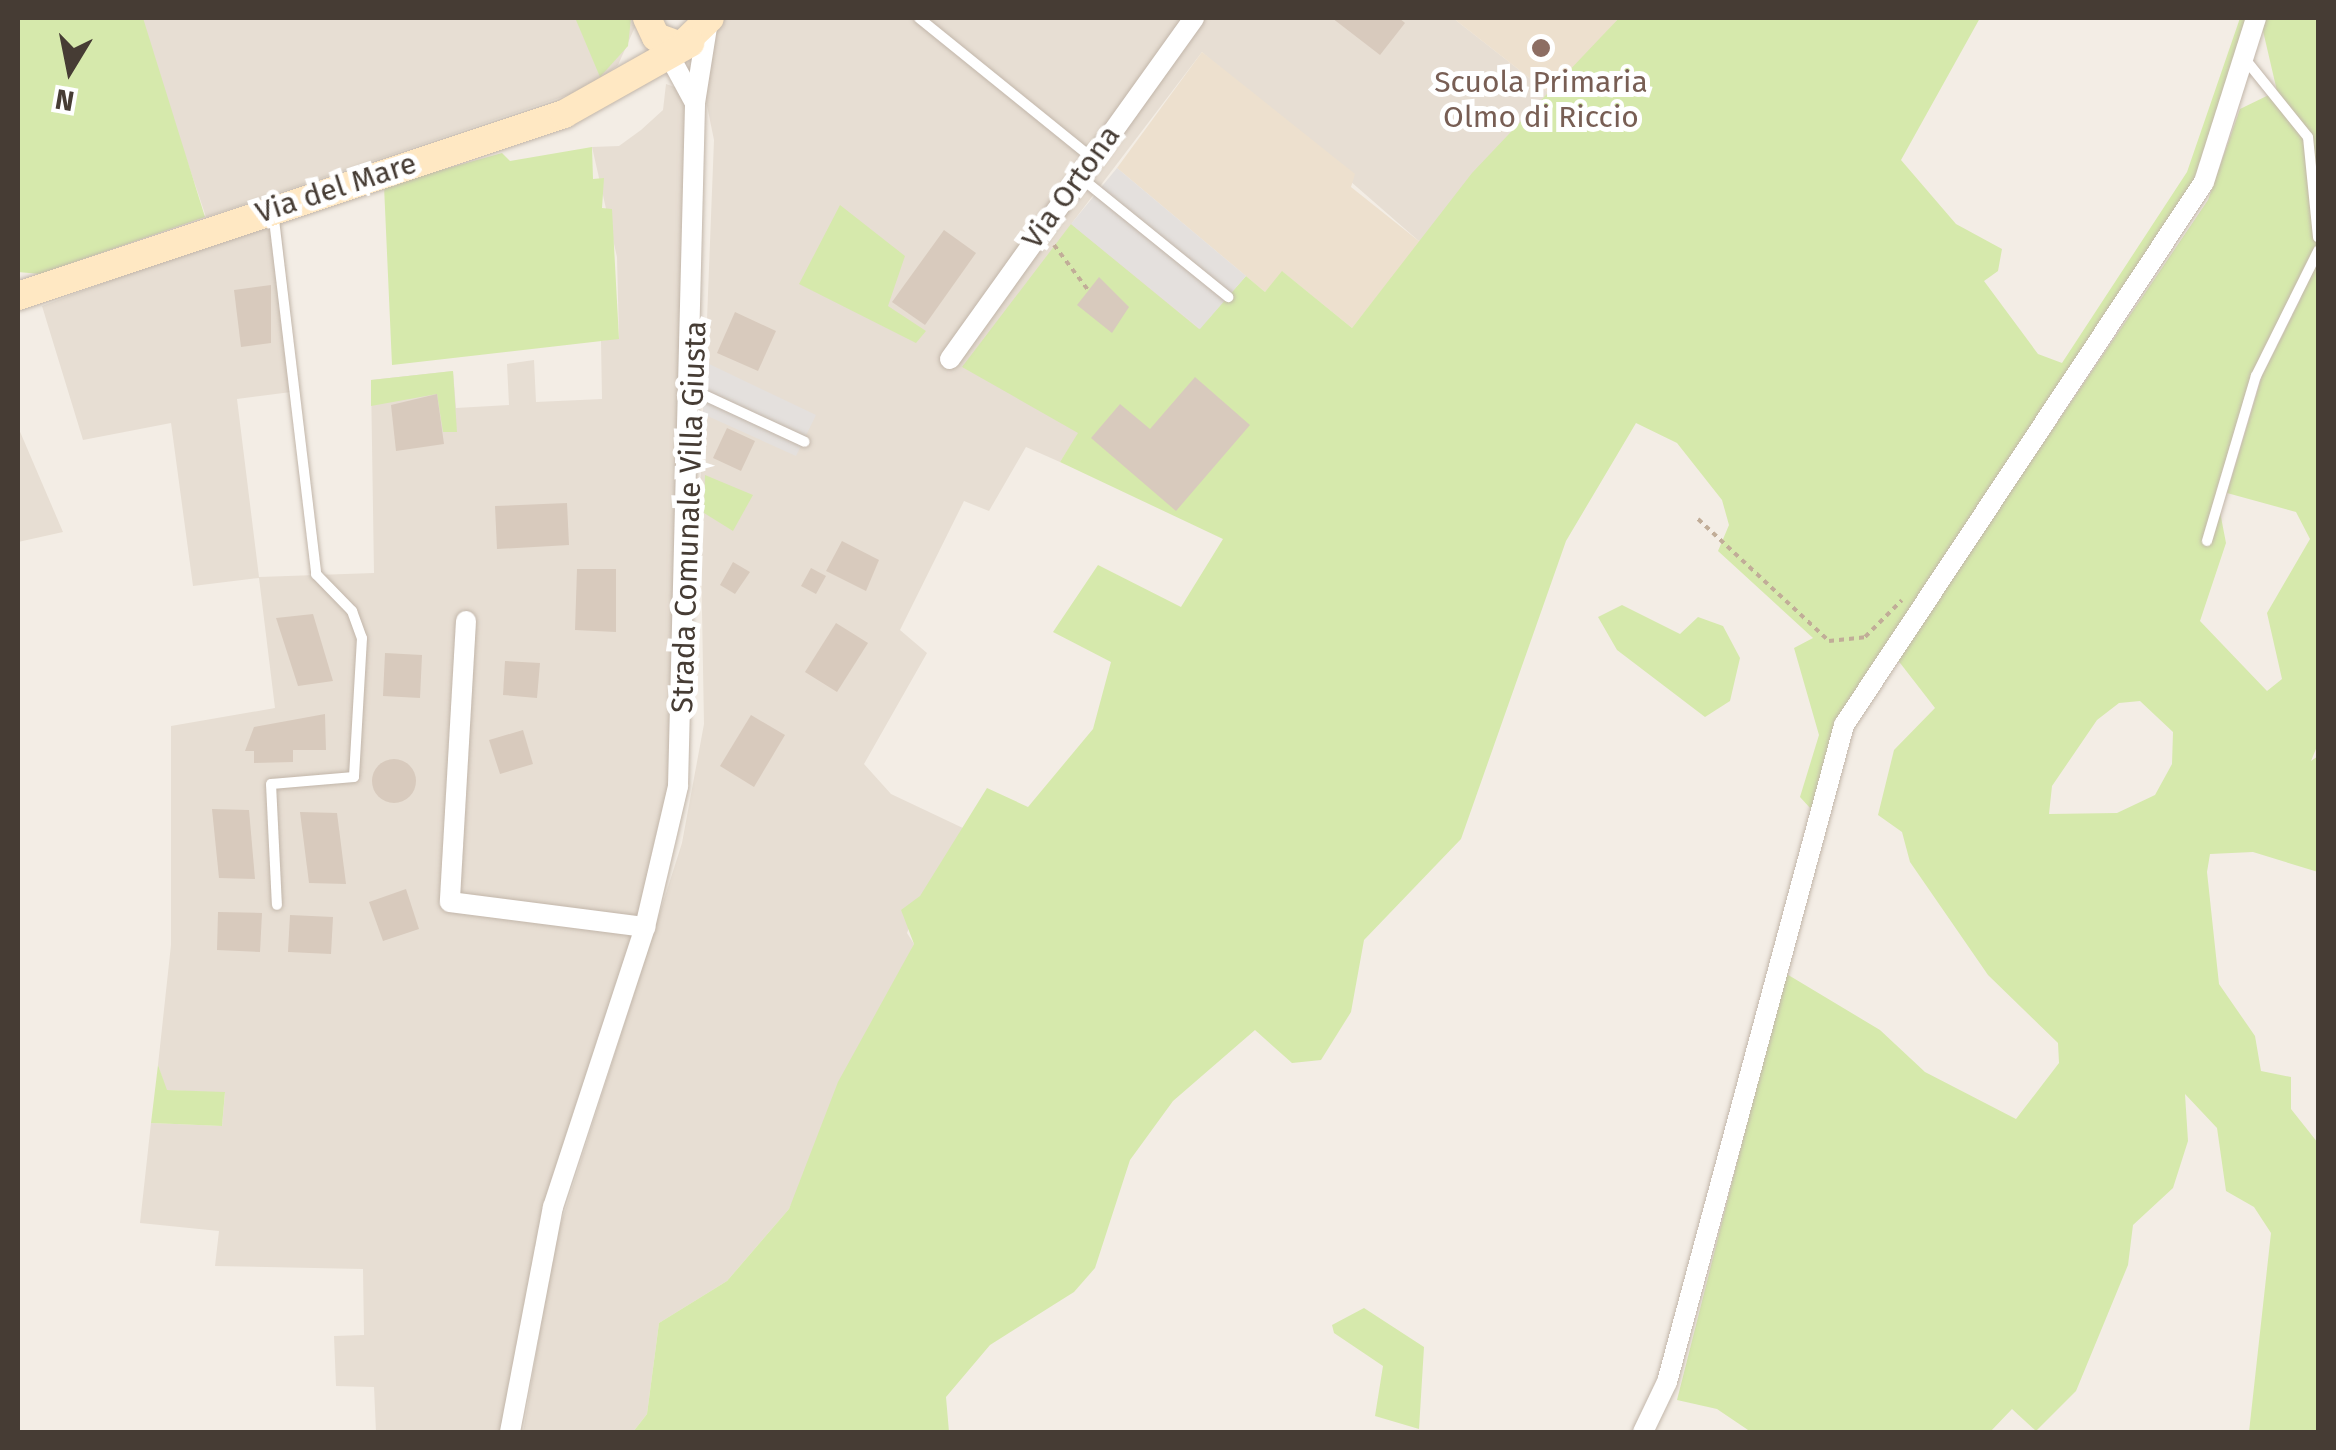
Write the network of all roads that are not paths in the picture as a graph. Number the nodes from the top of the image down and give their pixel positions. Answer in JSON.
{"nodes":[{"id":1,"x":919,"y":18,"type":"edge"},
{"id":2,"x":1194,"y":18,"type":"edge"},
{"id":3,"x":2256,"y":18,"type":"edge"},
{"id":4,"x":675,"y":30,"type":"edge"},
{"id":5,"x":2244,"y":58,"type":"junction"},
{"id":6,"x":625,"y":76,"type":"junction"},
{"id":7,"x":695,"y":103,"type":"junction"},
{"id":8,"x":1092,"y":158,"type":"junction"},
{"id":9,"x":1079,"y":176,"type":"junction"},
{"id":10,"x":272,"y":208,"type":"junction"},
{"id":11,"x":2318,"y":238,"type":"edge"},
{"id":12,"x":2318,"y":252,"type":"edge"},
{"id":13,"x":23,"y":293,"type":"edge"},
{"id":14,"x":1228,"y":297,"type":"dead end"},
{"id":15,"x":950,"y":359,"type":"dead end"},
{"id":16,"x":693,"y":390,"type":"junction"},
{"id":17,"x":805,"y":442,"type":"dead end"},
{"id":18,"x":2207,"y":541,"type":"dead end"},
{"id":19,"x":466,"y":621,"type":"dead end"},
{"id":20,"x":276,"y":905,"type":"dead end"},
{"id":21,"x":645,"y":927,"type":"junction"},
{"id":22,"x":510,"y":1432,"type":"edge"},
{"id":23,"x":1642,"y":1432,"type":"edge"}],
"edges":[{"from":1,"to":8,"type":"lane"},
{"from":2,"to":8,"type":"street","name":"Via Ortona"},
{"from":3,"to":5,"type":"street"},
{"from":4,"to":6,"type":"street","name":"Via del Mare"},
{"from":4,"to":6,"type":"street"},
{"from":4,"to":7,"type":"street"},
{"from":4,"to":7,"type":"street","name":"Strada Comunale Villa Giusta"},
{"from":5,"to":11,"type":"lane"},
{"from":5,"to":23,"type":"street"},
{"from":6,"to":10,"type":"street","name":"Via del Mare"},
{"from":7,"to":16,"type":"street","name":"Strada Comunale Villa Giusta"},
{"from":8,"to":9,"type":"street","name":"Via Ortona"},
{"from":9,"to":14,"type":"lane"},
{"from":9,"to":15,"type":"street","name":"Via Ortona"},
{"from":10,"to":13,"type":"street","name":"Via del Mare"},
{"from":10,"to":20,"type":"lane"},
{"from":12,"to":18,"type":"lane"},
{"from":16,"to":17,"type":"lane"},
{"from":16,"to":21,"type":"street","name":"Strada Comunale Villa Giusta"},
{"from":19,"to":21,"type":"street"},
{"from":21,"to":22,"type":"street","name":"Strada Comunale Villa Giusta"}]}
